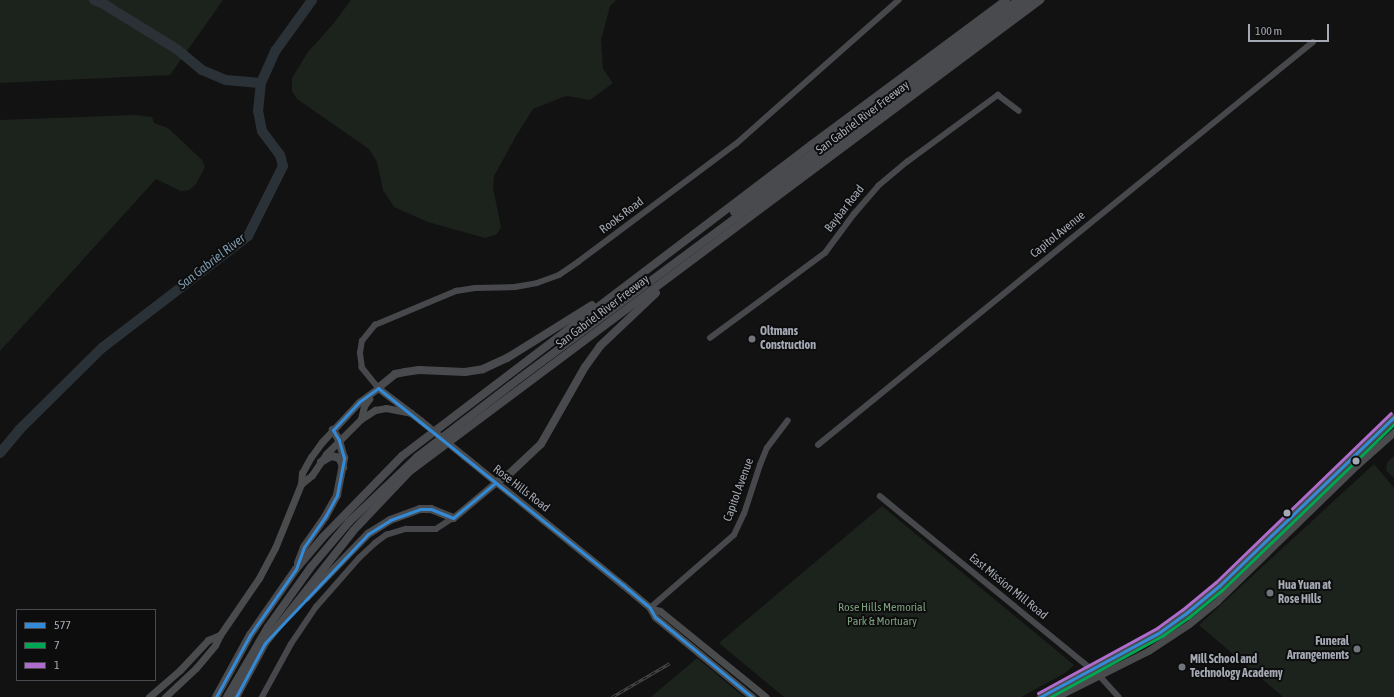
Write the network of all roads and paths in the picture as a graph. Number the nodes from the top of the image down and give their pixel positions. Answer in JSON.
{"nodes":[{"id":1,"x":899,"y":0,"type":"edge"},
{"id":2,"x":1006,"y":0,"type":"edge"},
{"id":3,"x":1018,"y":0,"type":"edge"},
{"id":4,"x":1030,"y":0,"type":"edge"},
{"id":5,"x":1040,"y":0,"type":"edge"},
{"id":6,"x":1313,"y":42,"type":"dead end"},
{"id":7,"x":1019,"y":111,"type":"dead end"},
{"id":8,"x":697,"y":256,"type":"junction"},
{"id":9,"x":635,"y":279,"type":"junction"},
{"id":10,"x":560,"y":336,"type":"junction"},
{"id":11,"x":710,"y":338,"type":"dead end"},
{"id":12,"x":378,"y":388,"type":"junction"},
{"id":13,"x":411,"y":413,"type":"junction"},
{"id":14,"x":1394,"y":417,"type":"edge"},
{"id":15,"x":360,"y":419,"type":"junction"},
{"id":16,"x":787,"y":421,"type":"dead end"},
{"id":17,"x":333,"y":430,"type":"junction"},
{"id":18,"x":1394,"y":432,"type":"edge"},
{"id":19,"x":339,"y":440,"type":"junction"},
{"id":20,"x":818,"y":445,"type":"dead end"},
{"id":21,"x":321,"y":462,"type":"junction"},
{"id":22,"x":343,"y":467,"type":"junction"},
{"id":23,"x":495,"y":483,"type":"junction"},
{"id":24,"x":301,"y":484,"type":"junction"},
{"id":25,"x":880,"y":496,"type":"dead end"},
{"id":26,"x":453,"y":518,"type":"junction"},
{"id":27,"x":332,"y":527,"type":"junction"},
{"id":28,"x":296,"y":569,"type":"junction"},
{"id":29,"x":1219,"y":586,"type":"junction"},
{"id":30,"x":650,"y":608,"type":"junction"},
{"id":31,"x":1189,"y":624,"type":"junction"},
{"id":32,"x":220,"y":635,"type":"junction"},
{"id":33,"x":265,"y":643,"type":"junction"},
{"id":34,"x":1092,"y":669,"type":"junction"},
{"id":35,"x":1100,"y":676,"type":"junction"},
{"id":36,"x":149,"y":697,"type":"edge"},
{"id":37,"x":165,"y":697,"type":"edge"},
{"id":38,"x":216,"y":697,"type":"edge"},
{"id":39,"x":224,"y":697,"type":"edge"},
{"id":40,"x":227,"y":697,"type":"edge"},
{"id":41,"x":236,"y":697,"type":"edge"},
{"id":42,"x":262,"y":697,"type":"edge"},
{"id":43,"x":752,"y":697,"type":"edge"},
{"id":44,"x":766,"y":697,"type":"edge"},
{"id":45,"x":1040,"y":697,"type":"edge"},
{"id":46,"x":1056,"y":697,"type":"edge"},
{"id":47,"x":1119,"y":697,"type":"edge"}],
"edges":[{"from":1,"to":12,"type":"street","name":"Rooks Road"},
{"from":2,"to":9,"type":"highway","name":"San Gabriel River Freeway"},
{"from":3,"to":10,"type":"highway"},
{"from":4,"to":40,"type":"highway"},
{"from":5,"to":8,"type":"highway","name":"San Gabriel River Freeway"},
{"from":6,"to":20,"type":"street","name":"Capitol Avenue"},
{"from":7,"to":11,"type":"street","name":"Baybar Road"},
{"from":8,"to":23,"type":"highway"},
{"from":8,"to":33,"type":"highway","name":"San Gabriel River Freeway"},
{"from":9,"to":10,"type":"highway","name":"San Gabriel River Freeway"},
{"from":9,"to":12,"type":"highway"},
{"from":10,"to":27,"type":"highway","name":"San Gabriel River Freeway"},
{"from":12,"to":13,"type":"main road","name":"Rose Hills Road"},
{"from":12,"to":15,"type":"main road"},
{"from":12,"to":17,"type":"main road"},
{"from":13,"to":15,"type":"main road"},
{"from":13,"to":23,"type":"main road","name":"Rose Hills Road","bridge":true},
{"from":14,"to":29,"type":"main road"},
{"from":15,"to":19,"type":"main road"},
{"from":16,"to":30,"type":"street","name":"Capitol Avenue"},
{"from":17,"to":19,"type":"highway"},
{"from":17,"to":24,"type":"main road"},
{"from":18,"to":31,"type":"main road"},
{"from":19,"to":21,"type":"main road"},
{"from":19,"to":22,"type":"highway"},
{"from":21,"to":22,"type":"highway"},
{"from":21,"to":24,"type":"main road"},
{"from":22,"to":28,"type":"highway"},
{"from":23,"to":26,"type":"main road"},
{"from":23,"to":30,"type":"main road","name":"Rose Hills Road"},
{"from":24,"to":32,"type":"main road"},
{"from":25,"to":34,"type":"street","name":"East Mission Mill Road"},
{"from":26,"to":33,"type":"highway"},
{"from":26,"to":42,"type":"street"},
{"from":27,"to":28,"type":"highway","name":"San Gabriel River Freeway"},
{"from":27,"to":39,"type":"highway"},
{"from":28,"to":38,"type":"highway","name":"San Gabriel River Freeway"},
{"from":29,"to":31,"type":"main road"},
{"from":29,"to":34,"type":"main road"},
{"from":30,"to":43,"type":"main road","name":"Rose Hills Road"},
{"from":30,"to":44,"type":"main road","name":"Rose Hills Road"},
{"from":31,"to":35,"type":"main road"},
{"from":32,"to":36,"type":"main road"},
{"from":32,"to":37,"type":"main road"},
{"from":33,"to":41,"type":"highway","name":"San Gabriel River Freeway"},
{"from":34,"to":35,"type":"street","name":"East Mission Mill Road"},
{"from":34,"to":45,"type":"main road"},
{"from":35,"to":46,"type":"main road"},
{"from":35,"to":47,"type":"street","name":"East Mission Mill Road"}]}
